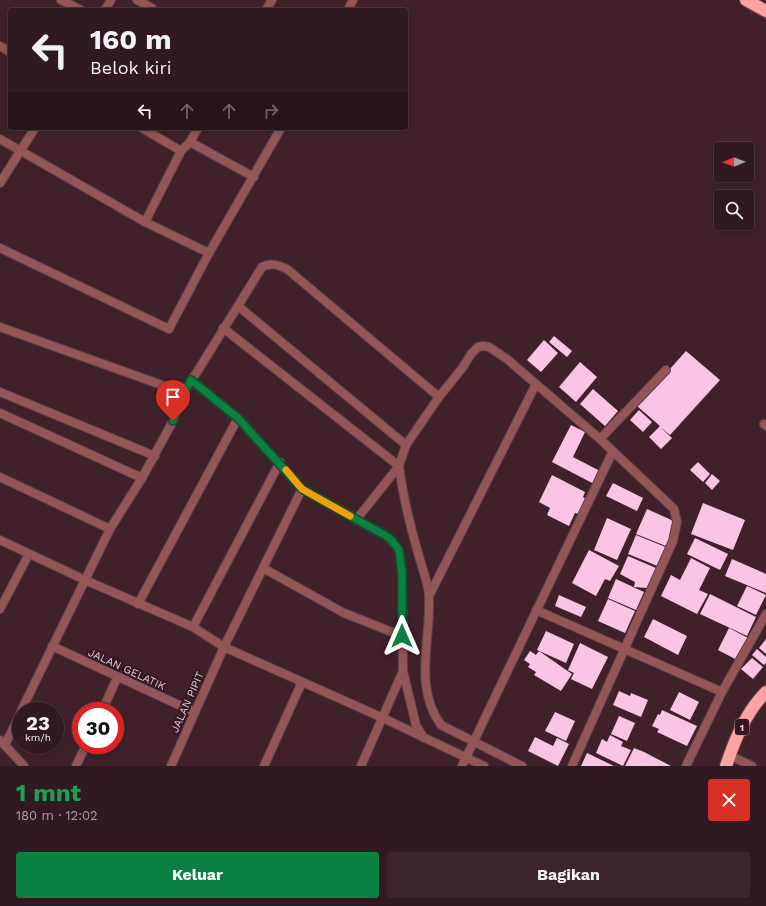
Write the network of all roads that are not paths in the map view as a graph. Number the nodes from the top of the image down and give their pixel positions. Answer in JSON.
{"nodes":[{"id":1,"x":61,"y":0,"type":"edge"},
{"id":2,"x":137,"y":0,"type":"edge"},
{"id":3,"x":750,"y":1,"type":"edge"},
{"id":4,"x":77,"y":8,"type":"edge"},
{"id":5,"x":152,"y":8,"type":"dead end"},
{"id":6,"x":766,"y":11,"type":"edge"},
{"id":7,"x":34,"y":130,"type":"edge"},
{"id":8,"x":145,"y":130,"type":"edge"},
{"id":9,"x":197,"y":130,"type":"edge"},
{"id":10,"x":280,"y":130,"type":"edge"},
{"id":11,"x":0,"y":139,"type":"edge"},
{"id":12,"x":190,"y":142,"type":"junction"},
{"id":13,"x":20,"y":150,"type":"junction"},
{"id":14,"x":181,"y":151,"type":"junction"},
{"id":15,"x":254,"y":177,"type":"junction"},
{"id":16,"x":0,"y":183,"type":"edge"},
{"id":17,"x":145,"y":222,"type":"junction"},
{"id":18,"x":0,"y":248,"type":"edge"},
{"id":19,"x":209,"y":253,"type":"junction"},
{"id":20,"x":238,"y":306,"type":"junction"},
{"id":21,"x":0,"y":327,"type":"edge"},
{"id":22,"x":223,"y":328,"type":"junction"},
{"id":23,"x":666,"y":370,"type":"dead end"},
{"id":24,"x":191,"y":380,"type":"junction"},
{"id":25,"x":536,"y":384,"type":"junction"},
{"id":26,"x":0,"y":392,"type":"edge"},
{"id":27,"x":184,"y":393,"type":"junction"},
{"id":28,"x":439,"y":397,"type":"junction"},
{"id":29,"x":0,"y":413,"type":"edge"},
{"id":30,"x":238,"y":418,"type":"junction"},
{"id":31,"x":600,"y":439,"type":"junction"},
{"id":32,"x":406,"y":445,"type":"junction"},
{"id":33,"x":613,"y":451,"type":"junction"},
{"id":34,"x":154,"y":456,"type":"junction"},
{"id":35,"x":280,"y":462,"type":"junction"},
{"id":36,"x":399,"y":466,"type":"junction"},
{"id":37,"x":0,"y":477,"type":"edge"},
{"id":38,"x":142,"y":478,"type":"junction"},
{"id":39,"x":302,"y":489,"type":"junction"},
{"id":40,"x":356,"y":520,"type":"junction"},
{"id":41,"x":110,"y":529,"type":"junction"},
{"id":42,"x":0,"y":540,"type":"edge"},
{"id":43,"x":29,"y":554,"type":"junction"},
{"id":44,"x":263,"y":568,"type":"junction"},
{"id":45,"x":85,"y":580,"type":"junction"},
{"id":46,"x":429,"y":596,"type":"junction"},
{"id":47,"x":138,"y":604,"type":"junction"},
{"id":48,"x":0,"y":609,"type":"edge"},
{"id":49,"x":536,"y":610,"type":"junction"},
{"id":50,"x":766,"y":614,"type":"edge"},
{"id":51,"x":193,"y":627,"type":"junction"},
{"id":52,"x":402,"y":636,"type":"junction"},
{"id":53,"x":52,"y":646,"type":"junction"},
{"id":54,"x":224,"y":647,"type":"junction"},
{"id":55,"x":625,"y":648,"type":"junction"},
{"id":56,"x":403,"y":671,"type":"junction"},
{"id":57,"x":117,"y":678,"type":"junction"},
{"id":58,"x":302,"y":682,"type":"junction"},
{"id":59,"x":722,"y":692,"type":"junction"},
{"id":60,"x":766,"y":692,"type":"edge"},
{"id":61,"x":25,"y":702,"type":"edge"},
{"id":62,"x":106,"y":702,"type":"edge"},
{"id":63,"x":194,"y":712,"type":"junction"},
{"id":64,"x":383,"y":718,"type":"junction"},
{"id":65,"x":12,"y":727,"type":"edge"},
{"id":66,"x":424,"y":738,"type":"junction"},
{"id":67,"x":474,"y":742,"type":"junction"},
{"id":68,"x":3,"y":743,"type":"edge"},
{"id":69,"x":82,"y":754,"type":"edge"},
{"id":70,"x":466,"y":757,"type":"junction"},
{"id":71,"x":727,"y":761,"type":"edge"},
{"id":72,"x":24,"y":766,"type":"edge"},
{"id":73,"x":76,"y":766,"type":"edge"},
{"id":74,"x":171,"y":766,"type":"edge"},
{"id":75,"x":264,"y":766,"type":"edge"},
{"id":76,"x":361,"y":766,"type":"edge"},
{"id":77,"x":462,"y":766,"type":"edge"},
{"id":78,"x":484,"y":766,"type":"edge"},
{"id":79,"x":522,"y":766,"type":"edge"},
{"id":80,"x":572,"y":766,"type":"edge"},
{"id":81,"x":686,"y":766,"type":"edge"},
{"id":82,"x":752,"y":766,"type":"edge"}],
"edges":[{"from":1,"to":4,"type":"street"},
{"from":2,"to":5,"type":"street"},
{"from":3,"to":6,"type":"highway"},
{"from":7,"to":13,"type":"street"},
{"from":8,"to":14,"type":"street"},
{"from":9,"to":12,"type":"street"},
{"from":10,"to":15,"type":"street"},
{"from":11,"to":13,"type":"street"},
{"from":12,"to":14,"type":"street"},
{"from":12,"to":15,"type":"street"},
{"from":13,"to":16,"type":"street"},
{"from":13,"to":17,"type":"street"},
{"from":14,"to":17,"type":"street"},
{"from":15,"to":19,"type":"street"},
{"from":17,"to":19,"type":"street"},
{"from":18,"to":19,"type":"street"},
{"from":20,"to":22,"type":"street"},
{"from":20,"to":28,"type":"street"},
{"from":20,"to":32,"type":"street"},
{"from":21,"to":27,"type":"street"},
{"from":22,"to":24,"type":"street"},
{"from":22,"to":36,"type":"street"},
{"from":23,"to":31,"type":"street"},
{"from":24,"to":27,"type":"street"},
{"from":24,"to":30,"type":"street"},
{"from":25,"to":28,"type":"street"},
{"from":25,"to":31,"type":"street"},
{"from":25,"to":46,"type":"street"},
{"from":26,"to":34,"type":"street"},
{"from":27,"to":34,"type":"street"},
{"from":28,"to":32,"type":"street"},
{"from":29,"to":38,"type":"street"},
{"from":30,"to":35,"type":"street"},
{"from":30,"to":47,"type":"street"},
{"from":31,"to":33,"type":"street"},
{"from":32,"to":36,"type":"street"},
{"from":33,"to":49,"type":"street"},
{"from":33,"to":55,"type":"street"},
{"from":34,"to":38,"type":"street"},
{"from":35,"to":39,"type":"street"},
{"from":35,"to":51,"type":"street"},
{"from":36,"to":40,"type":"street"},
{"from":36,"to":46,"type":"street"},
{"from":37,"to":41,"type":"street"},
{"from":38,"to":41,"type":"street"},
{"from":39,"to":40,"type":"street"},
{"from":39,"to":44,"type":"street","name":"JALAN PIPIT"},
{"from":40,"to":52,"type":"street"},
{"from":41,"to":45,"type":"street"},
{"from":42,"to":43,"type":"street"},
{"from":43,"to":45,"type":"street"},
{"from":43,"to":48,"type":"street"},
{"from":44,"to":52,"type":"street"},
{"from":44,"to":54,"type":"street","name":"JALAN PIPIT"},
{"from":45,"to":47,"type":"street"},
{"from":45,"to":53,"type":"street"},
{"from":46,"to":67,"type":"street"},
{"from":47,"to":51,"type":"street"},
{"from":49,"to":55,"type":"street"},
{"from":49,"to":67,"type":"street"},
{"from":50,"to":59,"type":"street"},
{"from":51,"to":54,"type":"street"},
{"from":52,"to":56,"type":"street"},
{"from":53,"to":57,"type":"street","name":"JALAN GELATIK"},
{"from":53,"to":61,"type":"street"},
{"from":54,"to":58,"type":"street"},
{"from":54,"to":63,"type":"street","name":"JALAN PIPIT"},
{"from":55,"to":59,"type":"street"},
{"from":55,"to":80,"type":"street"},
{"from":56,"to":64,"type":"street"},
{"from":56,"to":66,"type":"street"},
{"from":57,"to":62,"type":"street"},
{"from":57,"to":63,"type":"street","name":"JALAN GELATIK"},
{"from":58,"to":64,"type":"street"},
{"from":58,"to":75,"type":"street"},
{"from":59,"to":81,"type":"street"},
{"from":60,"to":71,"type":"highway","number":"1"},
{"from":63,"to":74,"type":"street","name":"JALAN PIPIT"},
{"from":64,"to":66,"type":"street"},
{"from":64,"to":76,"type":"street"},
{"from":65,"to":68,"type":"street"},
{"from":66,"to":70,"type":"street"},
{"from":67,"to":70,"type":"street"},
{"from":67,"to":79,"type":"street"},
{"from":68,"to":72,"type":"street"},
{"from":69,"to":73,"type":"street"},
{"from":70,"to":77,"type":"street"},
{"from":70,"to":78,"type":"street"},
{"from":71,"to":82,"type":"street"}]}
